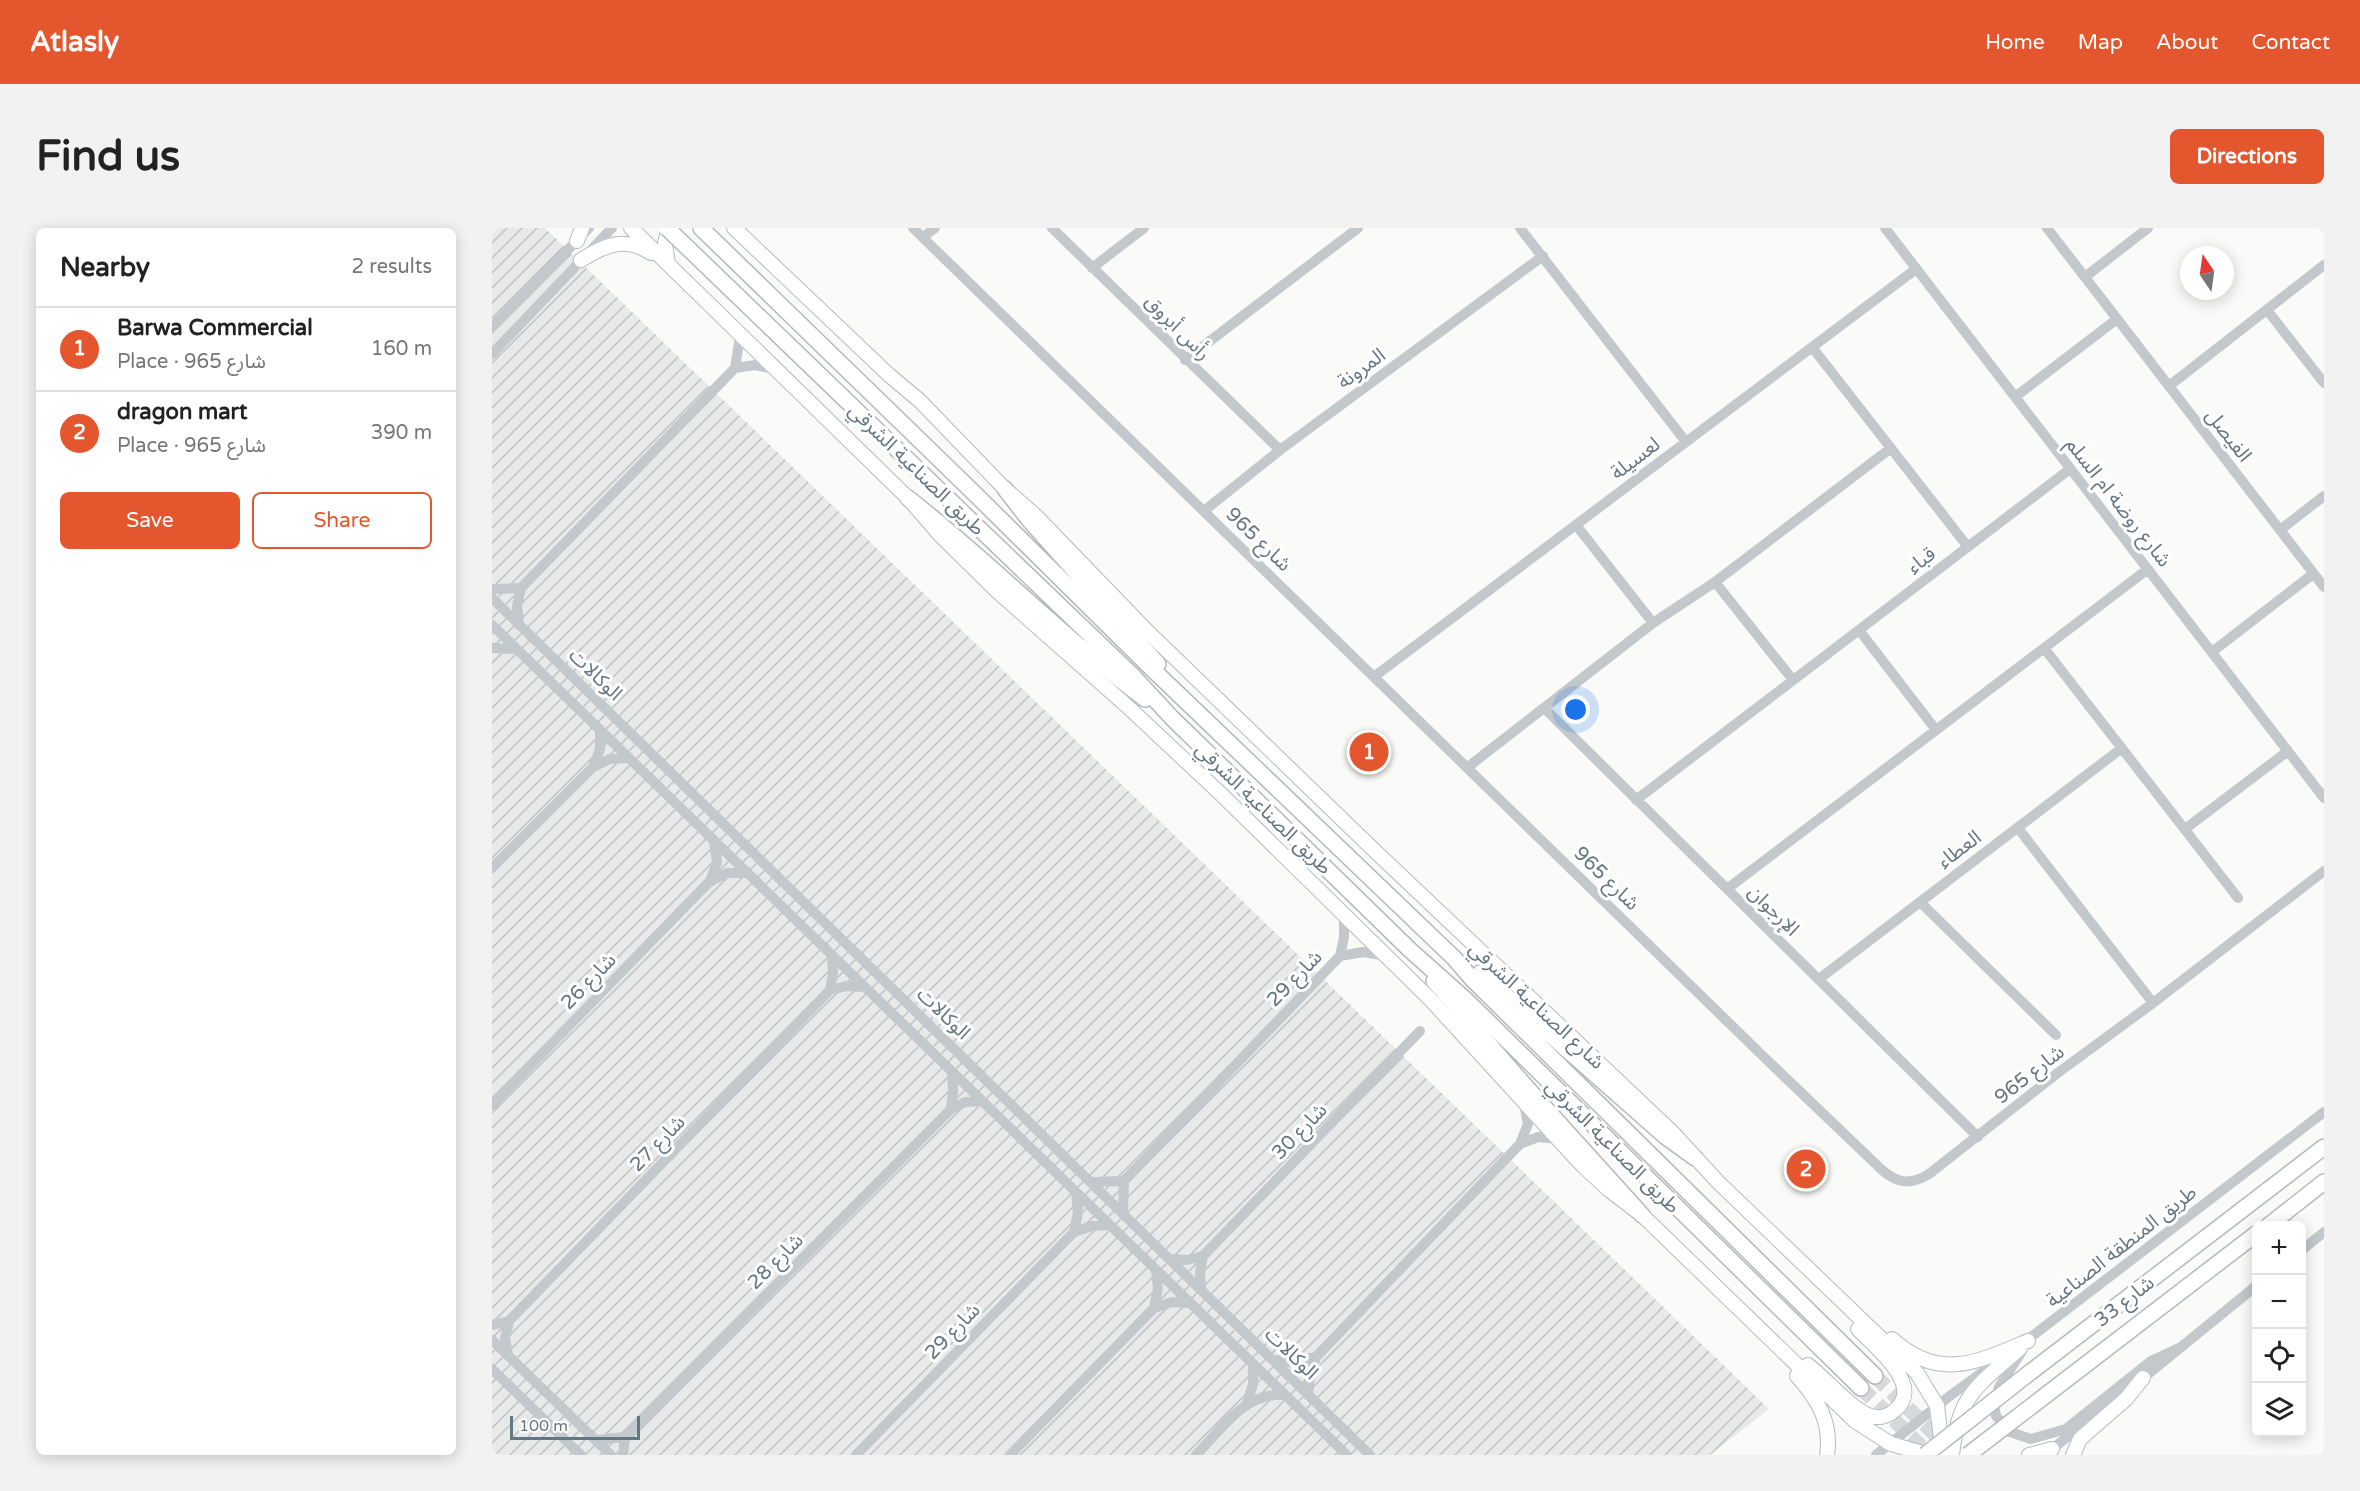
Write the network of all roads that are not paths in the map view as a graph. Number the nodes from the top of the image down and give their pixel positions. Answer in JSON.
{"nodes":[{"id":1,"x":589,"y":228,"type":"edge"},
{"id":2,"x":612,"y":228,"type":"edge"},
{"id":3,"x":631,"y":228,"type":"edge"},
{"id":4,"x":668,"y":228,"type":"edge"},
{"id":5,"x":700,"y":228,"type":"edge"},
{"id":6,"x":913,"y":228,"type":"edge"},
{"id":7,"x":935,"y":228,"type":"edge"},
{"id":8,"x":1052,"y":228,"type":"edge"},
{"id":9,"x":1144,"y":228,"type":"edge"},
{"id":10,"x":1358,"y":228,"type":"edge"},
{"id":11,"x":1520,"y":228,"type":"edge"},
{"id":12,"x":1884,"y":228,"type":"edge"},
{"id":13,"x":2047,"y":228,"type":"edge"},
{"id":14,"x":2148,"y":228,"type":"edge"},
{"id":15,"x":733,"y":229,"type":"edge"},
{"id":16,"x":580,"y":234,"type":"edge"},
{"id":17,"x":923,"y":237,"type":"junction"},
{"id":18,"x":1543,"y":256,"type":"junction"},
{"id":19,"x":581,"y":260,"type":"junction"},
{"id":20,"x":668,"y":264,"type":"junction"},
{"id":21,"x":2324,"y":265,"type":"edge"},
{"id":22,"x":1092,"y":268,"type":"junction"},
{"id":23,"x":1916,"y":268,"type":"junction"},
{"id":24,"x":2085,"y":277,"type":"junction"},
{"id":25,"x":2267,"y":310,"type":"junction"},
{"id":26,"x":2117,"y":319,"type":"junction"},
{"id":27,"x":492,"y":327,"type":"edge"},
{"id":28,"x":740,"y":336,"type":"junction"},
{"id":29,"x":1812,"y":346,"type":"junction"},
{"id":30,"x":492,"y":354,"type":"edge"},
{"id":31,"x":1185,"y":360,"type":"junction"},
{"id":32,"x":735,"y":368,"type":"junction"},
{"id":33,"x":774,"y":369,"type":"junction"},
{"id":34,"x":2324,"y":384,"type":"edge"},
{"id":35,"x":2169,"y":386,"type":"junction"},
{"id":36,"x":2015,"y":397,"type":"junction"},
{"id":37,"x":1686,"y":442,"type":"junction"},
{"id":38,"x":1891,"y":448,"type":"junction"},
{"id":39,"x":1280,"y":450,"type":"junction"},
{"id":40,"x":2070,"y":469,"type":"junction"},
{"id":41,"x":1005,"y":489,"type":"junction"},
{"id":42,"x":2324,"y":495,"type":"edge"},
{"id":43,"x":908,"y":498,"type":"junction"},
{"id":44,"x":1204,"y":511,"type":"junction"},
{"id":45,"x":1576,"y":525,"type":"junction"},
{"id":46,"x":2280,"y":530,"type":"junction"},
{"id":47,"x":1968,"y":547,"type":"junction"},
{"id":48,"x":2148,"y":569,"type":"junction"},
{"id":49,"x":2313,"y":574,"type":"junction"},
{"id":50,"x":1715,"y":582,"type":"junction"},
{"id":51,"x":2324,"y":587,"type":"edge"},
{"id":52,"x":521,"y":588,"type":"junction"},
{"id":53,"x":492,"y":590,"type":"edge"},
{"id":54,"x":492,"y":598,"type":"edge"},
{"id":55,"x":1653,"y":623,"type":"junction"},
{"id":56,"x":492,"y":625,"type":"edge"},
{"id":57,"x":519,"y":625,"type":"junction"},
{"id":58,"x":1859,"y":630,"type":"junction"},
{"id":59,"x":492,"y":648,"type":"edge"},
{"id":60,"x":2044,"y":648,"type":"junction"},
{"id":61,"x":516,"y":649,"type":"junction"},
{"id":62,"x":2212,"y":652,"type":"junction"},
{"id":63,"x":1375,"y":676,"type":"junction"},
{"id":64,"x":1793,"y":680,"type":"junction"},
{"id":65,"x":1188,"y":702,"type":"junction"},
{"id":66,"x":1544,"y":708,"type":"junction"},
{"id":67,"x":1172,"y":718,"type":"junction"},
{"id":68,"x":600,"y":730,"type":"junction"},
{"id":69,"x":1936,"y":730,"type":"junction"},
{"id":70,"x":2122,"y":748,"type":"junction"},
{"id":71,"x":2288,"y":751,"type":"junction"},
{"id":72,"x":628,"y":758,"type":"junction"},
{"id":73,"x":593,"y":767,"type":"junction"},
{"id":74,"x":1468,"y":767,"type":"junction"},
{"id":75,"x":2324,"y":798,"type":"edge"},
{"id":76,"x":1636,"y":800,"type":"junction"},
{"id":77,"x":2018,"y":828,"type":"junction"},
{"id":78,"x":2185,"y":829,"type":"junction"},
{"id":79,"x":714,"y":841,"type":"junction"},
{"id":80,"x":492,"y":868,"type":"edge"},
{"id":81,"x":2324,"y":871,"type":"edge"},
{"id":82,"x":747,"y":873,"type":"junction"},
{"id":83,"x":710,"y":882,"type":"junction"},
{"id":84,"x":1727,"y":889,"type":"junction"},
{"id":85,"x":2238,"y":898,"type":"dead end"},
{"id":86,"x":1920,"y":902,"type":"junction"},
{"id":87,"x":1344,"y":916,"type":"junction"},
{"id":88,"x":1410,"y":950,"type":"junction"},
{"id":89,"x":832,"y":956,"type":"junction"},
{"id":90,"x":1340,"y":956,"type":"junction"},
{"id":91,"x":1387,"y":956,"type":"junction"},
{"id":92,"x":1455,"y":958,"type":"junction"},
{"id":93,"x":1819,"y":979,"type":"junction"},
{"id":94,"x":864,"y":987,"type":"junction"},
{"id":95,"x":830,"y":990,"type":"junction"},
{"id":96,"x":2153,"y":1003,"type":"junction"},
{"id":97,"x":1420,"y":1031,"type":"dead end"},
{"id":98,"x":2056,"y":1035,"type":"dead end"},
{"id":99,"x":952,"y":1072,"type":"junction"},
{"id":100,"x":981,"y":1101,"type":"junction"},
{"id":101,"x":1524,"y":1103,"type":"junction"},
{"id":102,"x":492,"y":1105,"type":"edge"},
{"id":103,"x":951,"y":1109,"type":"junction"},
{"id":104,"x":2324,"y":1112,"type":"edge"},
{"id":105,"x":1978,"y":1137,"type":"junction"},
{"id":106,"x":1557,"y":1139,"type":"junction"},
{"id":107,"x":1520,"y":1144,"type":"junction"},
{"id":108,"x":2324,"y":1147,"type":"edge"},
{"id":109,"x":1695,"y":1158,"type":"junction"},
{"id":110,"x":1124,"y":1181,"type":"junction"},
{"id":111,"x":1092,"y":1182,"type":"junction"},
{"id":112,"x":2324,"y":1182,"type":"edge"},
{"id":113,"x":1076,"y":1192,"type":"junction"},
{"id":114,"x":1123,"y":1213,"type":"junction"},
{"id":115,"x":1642,"y":1215,"type":"junction"},
{"id":116,"x":2274,"y":1221,"type":"edge"},
{"id":117,"x":1110,"y":1225,"type":"junction"},
{"id":118,"x":1074,"y":1232,"type":"junction"},
{"id":119,"x":2324,"y":1232,"type":"edge"},
{"id":120,"x":2252,"y":1237,"type":"edge"},
{"id":121,"x":2306,"y":1246,"type":"edge"},
{"id":122,"x":1203,"y":1256,"type":"junction"},
{"id":123,"x":1170,"y":1258,"type":"junction"},
{"id":124,"x":1156,"y":1270,"type":"junction"},
{"id":125,"x":1813,"y":1274,"type":"junction"},
{"id":126,"x":1201,"y":1289,"type":"junction"},
{"id":127,"x":2252,"y":1289,"type":"edge"},
{"id":128,"x":1190,"y":1303,"type":"junction"},
{"id":129,"x":1154,"y":1308,"type":"junction"},
{"id":130,"x":509,"y":1321,"type":"junction"},
{"id":131,"x":492,"y":1325,"type":"edge"},
{"id":132,"x":1756,"y":1325,"type":"junction"},
{"id":133,"x":492,"y":1340,"type":"edge"},
{"id":134,"x":2028,"y":1341,"type":"junction"},
{"id":135,"x":2181,"y":1347,"type":"junction"},
{"id":136,"x":508,"y":1355,"type":"junction"},
{"id":137,"x":1316,"y":1356,"type":"junction"},
{"id":138,"x":1274,"y":1360,"type":"junction"},
{"id":139,"x":1253,"y":1364,"type":"junction"},
{"id":140,"x":492,"y":1369,"type":"edge"},
{"id":141,"x":1875,"y":1376,"type":"tunnel mouth"},
{"id":142,"x":2143,"y":1378,"type":"junction"},
{"id":143,"x":1861,"y":1388,"type":"tunnel mouth"},
{"id":144,"x":1285,"y":1395,"type":"junction"},
{"id":145,"x":1308,"y":1395,"type":"junction"},
{"id":146,"x":1247,"y":1403,"type":"junction"},
{"id":147,"x":1937,"y":1406,"type":"junction"},
{"id":148,"x":625,"y":1437,"type":"junction"},
{"id":149,"x":596,"y":1440,"type":"junction"},
{"id":150,"x":1891,"y":1444,"type":"junction"},
{"id":151,"x":2048,"y":1452,"type":"edge"},
{"id":152,"x":1346,"y":1454,"type":"edge"},
{"id":153,"x":581,"y":1455,"type":"edge"},
{"id":154,"x":611,"y":1455,"type":"edge"},
{"id":155,"x":623,"y":1455,"type":"edge"},
{"id":156,"x":856,"y":1455,"type":"edge"},
{"id":157,"x":1010,"y":1455,"type":"edge"},
{"id":158,"x":1196,"y":1455,"type":"edge"},
{"id":159,"x":1370,"y":1455,"type":"edge"},
{"id":160,"x":1827,"y":1455,"type":"edge"},
{"id":161,"x":1876,"y":1455,"type":"edge"},
{"id":162,"x":1925,"y":1455,"type":"edge"},
{"id":163,"x":1930,"y":1455,"type":"edge"},
{"id":164,"x":1943,"y":1455,"type":"edge"},
{"id":165,"x":1952,"y":1455,"type":"edge"},
{"id":166,"x":1968,"y":1455,"type":"edge"},
{"id":167,"x":2029,"y":1455,"type":"edge"},
{"id":168,"x":2073,"y":1455,"type":"edge"}],
"edges":[{"from":1,"to":16,"type":"street"},
{"from":2,"to":19,"type":"street"},
{"from":3,"to":20,"type":"main road","name":"طريق الصناعية الشرقي"},
{"from":4,"to":20,"type":"main road"},
{"from":4,"to":67,"type":"highway","name":"طريق الصناعية الشرقي","bridge":true},
{"from":5,"to":65,"type":"highway","name":"طريق الصناعية الشرقي"},
{"from":6,"to":17,"type":"street","name":"شارع 965"},
{"from":7,"to":17,"type":"street"},
{"from":8,"to":22,"type":"street","name":"رأس أبروق"},
{"from":9,"to":22,"type":"street"},
{"from":10,"to":31,"type":"street"},
{"from":11,"to":18,"type":"street"},
{"from":12,"to":23,"type":"street","name":"شارع روضة ام السلم"},
{"from":13,"to":24,"type":"street","name":"الفيصل"},
{"from":14,"to":24,"type":"street"},
{"from":15,"to":41,"type":"main road"},
{"from":16,"to":27,"type":"street"},
{"from":17,"to":44,"type":"street","name":"شارع 965"},
{"from":18,"to":37,"type":"street"},
{"from":18,"to":39,"type":"street","name":"المرونة"},
{"from":19,"to":20,"type":"main road"},
{"from":19,"to":30,"type":"street"},
{"from":20,"to":28,"type":"main road","name":"طريق الصناعية الشرقي"},
{"from":21,"to":25,"type":"street"},
{"from":22,"to":31,"type":"street","name":"رأس أبروق"},
{"from":23,"to":29,"type":"street","name":"لعسيلة"},
{"from":23,"to":36,"type":"street","name":"شارع روضة ام السلم"},
{"from":24,"to":26,"type":"street","name":"الفيصل"},
{"from":25,"to":34,"type":"street"},
{"from":25,"to":35,"type":"street"},
{"from":26,"to":35,"type":"street","name":"الفيصل"},
{"from":26,"to":36,"type":"street"},
{"from":28,"to":32,"type":"street"},
{"from":28,"to":33,"type":"main road","name":"طريق الصناعية الشرقي"},
{"from":29,"to":37,"type":"street","name":"لعسيلة"},
{"from":29,"to":38,"type":"street"},
{"from":31,"to":39,"type":"street","name":"رأس أبروق"},
{"from":32,"to":33,"type":"street"},
{"from":32,"to":52,"type":"street"},
{"from":33,"to":43,"type":"main road","name":"طريق الصناعية الشرقي"},
{"from":35,"to":46,"type":"street","name":"الفيصل"},
{"from":36,"to":40,"type":"street","name":"شارع روضة ام السلم"},
{"from":37,"to":45,"type":"street","name":"لعسيلة"},
{"from":38,"to":47,"type":"street"},
{"from":38,"to":50,"type":"street"},
{"from":39,"to":44,"type":"street","name":"المرونة"},
{"from":40,"to":47,"type":"street","name":"قباء"},
{"from":40,"to":48,"type":"street","name":"شارع روضة ام السلم"},
{"from":41,"to":65,"type":"highway"},
{"from":41,"to":109,"type":"main road","name":"شارع الصناعية الشرقي"},
{"from":42,"to":46,"type":"street"},
{"from":43,"to":67,"type":"highway"},
{"from":43,"to":87,"type":"main road","name":"طريق الصناعية الشرقي"},
{"from":44,"to":63,"type":"street","name":"شارع 965"},
{"from":45,"to":55,"type":"street"},
{"from":45,"to":63,"type":"street","name":"لعسيلة"},
{"from":46,"to":49,"type":"street","name":"الفيصل"},
{"from":47,"to":58,"type":"street","name":"قباء"},
{"from":48,"to":60,"type":"street"},
{"from":48,"to":62,"type":"street","name":"شارع روضة ام السلم"},
{"from":49,"to":51,"type":"street","name":"الفيصل"},
{"from":49,"to":62,"type":"street"},
{"from":50,"to":55,"type":"street"},
{"from":50,"to":64,"type":"street"},
{"from":52,"to":53,"type":"street"},
{"from":52,"to":57,"type":"street"},
{"from":54,"to":57,"type":"street","name":"الوكالات"},
{"from":55,"to":66,"type":"street"},
{"from":56,"to":61,"type":"street","name":"الوكالات"},
{"from":57,"to":111,"type":"street","name":"الوكالات"},
{"from":58,"to":64,"type":"street","name":"قباء"},
{"from":58,"to":69,"type":"street"},
{"from":59,"to":61,"type":"street"},
{"from":60,"to":69,"type":"street"},
{"from":60,"to":70,"type":"street"},
{"from":61,"to":68,"type":"street","name":"الوكالات"},
{"from":62,"to":71,"type":"street","name":"شارع روضة ام السلم"},
{"from":63,"to":74,"type":"street","name":"شارع 965"},
{"from":64,"to":76,"type":"street","name":"قباء"},
{"from":65,"to":92,"type":"highway","name":"طريق الصناعية الشرقي"},
{"from":66,"to":74,"type":"street"},
{"from":66,"to":76,"type":"street","name":"الإرجوان"},
{"from":67,"to":88,"type":"highway","name":"طريق الصناعية الشرقي"},
{"from":68,"to":72,"type":"street","name":"الوكالات"},
{"from":68,"to":73,"type":"street"},
{"from":69,"to":84,"type":"street"},
{"from":70,"to":77,"type":"street","name":"العطاء"},
{"from":70,"to":78,"type":"street"},
{"from":71,"to":75,"type":"street","name":"شارع روضة ام السلم"},
{"from":71,"to":78,"type":"street"},
{"from":72,"to":73,"type":"street"},
{"from":72,"to":79,"type":"street","name":"الوكالات"},
{"from":73,"to":80,"type":"street"},
{"from":74,"to":105,"type":"street","name":"شارع 965"},
{"from":76,"to":84,"type":"street","name":"الإرجوان"},
{"from":77,"to":86,"type":"street","name":"العطاء"},
{"from":77,"to":96,"type":"street"},
{"from":78,"to":85,"type":"street"},
{"from":79,"to":82,"type":"street","name":"الوكالات"},
{"from":79,"to":83,"type":"street"},
{"from":81,"to":96,"type":"street","name":"شارع 965"},
{"from":82,"to":83,"type":"street","name":"شارع 26"},
{"from":82,"to":89,"type":"street","name":"الوكالات"},
{"from":83,"to":102,"type":"street","name":"شارع 26"},
{"from":84,"to":93,"type":"street","name":"الإرجوان"},
{"from":86,"to":93,"type":"street","name":"العطاء"},
{"from":86,"to":98,"type":"street"},
{"from":87,"to":90,"type":"street","name":"شارع 29"},
{"from":87,"to":91,"type":"main road","name":"طريق الصناعية الشرقي"},
{"from":88,"to":115,"type":"highway"},
{"from":88,"to":143,"type":"highway","name":"طريق الصناعية الشرقي"},
{"from":89,"to":94,"type":"street","name":"الوكالات"},
{"from":89,"to":95,"type":"street"},
{"from":90,"to":91,"type":"street","name":"شارع 29"},
{"from":90,"to":110,"type":"street","name":"شارع 29"},
{"from":91,"to":101,"type":"main road","name":"طريق الصناعية الشرقي"},
{"from":92,"to":109,"type":"highway"},
{"from":92,"to":141,"type":"highway","name":"طريق الصناعية الشرقي"},
{"from":93,"to":105,"type":"street","name":"الإرجوان"},
{"from":94,"to":95,"type":"street"},
{"from":94,"to":99,"type":"street","name":"الوكالات"},
{"from":95,"to":130,"type":"street","name":"شارع 27"},
{"from":96,"to":105,"type":"street","name":"شارع 965"},
{"from":97,"to":122,"type":"street","name":"شارع 30"},
{"from":99,"to":100,"type":"street","name":"الوكالات"},
{"from":99,"to":103,"type":"street"},
{"from":100,"to":103,"type":"street","name":"شارع 28"},
{"from":100,"to":113,"type":"street","name":"الوكالات"},
{"from":101,"to":106,"type":"main road","name":"طريق الصناعية الشرقي"},
{"from":101,"to":107,"type":"street"},
{"from":103,"to":148,"type":"street","name":"شارع 28"},
{"from":104,"to":134,"type":"street","name":"طريق المنطقة الصناعية"},
{"from":106,"to":107,"type":"street"},
{"from":106,"to":115,"type":"main road","name":"طريق الصناعية الشرقي"},
{"from":107,"to":137,"type":"street"},
{"from":108,"to":162,"type":"highway","name":"شارع 33","bridge":true},
{"from":109,"to":125,"type":"main road"},
{"from":110,"to":111,"type":"street"},
{"from":110,"to":114,"type":"street"},
{"from":111,"to":114,"type":"street","name":"الوكالات"},
{"from":112,"to":116,"type":"highway"},
{"from":113,"to":117,"type":"street","name":"الوكالات"},
{"from":113,"to":118,"type":"street"},
{"from":114,"to":123,"type":"street","name":"الوكالات"},
{"from":115,"to":132,"type":"main road","name":"طريق الصناعية الشرقي"},
{"from":117,"to":118,"type":"street"},
{"from":117,"to":124,"type":"street","name":"الوكالات"},
{"from":118,"to":156,"type":"street","name":"شارع 29"},
{"from":119,"to":121,"type":"street"},
{"from":120,"to":166,"type":"highway","name":"شارع 33","bridge":true},
{"from":122,"to":123,"type":"street"},
{"from":122,"to":126,"type":"street"},
{"from":123,"to":126,"type":"street","name":"الوكالات"},
{"from":124,"to":128,"type":"street","name":"الوكالات"},
{"from":124,"to":129,"type":"street"},
{"from":125,"to":132,"type":"main road"},
{"from":125,"to":134,"type":"main road"},
{"from":125,"to":147,"type":"main road"},
{"from":126,"to":138,"type":"street","name":"الوكالات"},
{"from":127,"to":135,"type":"street"},
{"from":128,"to":129,"type":"street"},
{"from":128,"to":139,"type":"street","name":"الوكالات"},
{"from":129,"to":157,"type":"street"},
{"from":130,"to":131,"type":"street"},
{"from":130,"to":136,"type":"street"},
{"from":132,"to":150,"type":"main road"},
{"from":132,"to":160,"type":"main road"},
{"from":133,"to":136,"type":"street"},
{"from":134,"to":135,"type":"street"},
{"from":134,"to":147,"type":"street","name":"طريق المنطقة الصناعية"},
{"from":134,"to":165,"type":"main road"},
{"from":135,"to":142,"type":"street"},
{"from":136,"to":149,"type":"street"},
{"from":137,"to":138,"type":"street"},
{"from":137,"to":145,"type":"street"},
{"from":138,"to":145,"type":"street","name":"الوكالات"},
{"from":139,"to":144,"type":"street","name":"الوكالات"},
{"from":139,"to":146,"type":"street"},
{"from":140,"to":153,"type":"street"},
{"from":142,"to":151,"type":"street"},
{"from":142,"to":168,"type":"main road"},
{"from":144,"to":146,"type":"street"},
{"from":144,"to":152,"type":"street","name":"الوكالات"},
{"from":145,"to":159,"type":"street","name":"الوكالات"},
{"from":146,"to":158,"type":"street"},
{"from":147,"to":150,"type":"street"},
{"from":147,"to":164,"type":"main road"},
{"from":148,"to":149,"type":"street"},
{"from":148,"to":155,"type":"street"},
{"from":149,"to":154,"type":"street"},
{"from":150,"to":161,"type":"street"},
{"from":150,"to":163,"type":"main road"},
{"from":151,"to":167,"type":"main road"}]}
